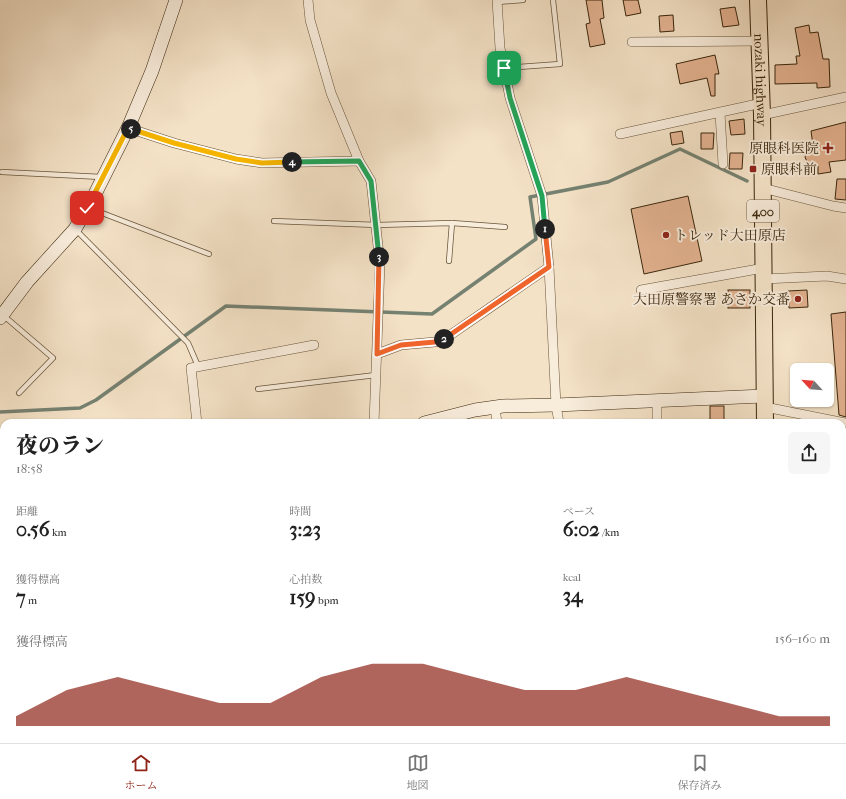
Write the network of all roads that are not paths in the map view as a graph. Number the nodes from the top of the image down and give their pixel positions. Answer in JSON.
{"nodes":[{"id":1,"x":176,"y":0,"type":"edge"},
{"id":2,"x":308,"y":0,"type":"edge"},
{"id":3,"x":523,"y":0,"type":"edge"},
{"id":4,"x":554,"y":0,"type":"edge"},
{"id":5,"x":758,"y":0,"type":"edge"},
{"id":6,"x":497,"y":1,"type":"edge"},
{"id":7,"x":760,"y":41,"type":"junction"},
{"id":8,"x":632,"y":42,"type":"dead end"},
{"id":9,"x":504,"y":68,"type":"junction"},
{"id":10,"x":846,"y":97,"type":"edge"},
{"id":11,"x":762,"y":109,"type":"junction"},
{"id":12,"x":720,"y":113,"type":"junction"},
{"id":13,"x":128,"y":128,"type":"junction"},
{"id":14,"x":620,"y":134,"type":"dead end"},
{"id":15,"x":359,"y":161,"type":"junction"},
{"id":16,"x":723,"y":164,"type":"dead end"},
{"id":17,"x":2,"y":172,"type":"dead end"},
{"id":18,"x":103,"y":177,"type":"junction"},
{"id":19,"x":763,"y":188,"type":"junction"},
{"id":20,"x":87,"y":208,"type":"junction"},
{"id":21,"x":846,"y":208,"type":"edge"},
{"id":22,"x":274,"y":221,"type":"dead end"},
{"id":23,"x":452,"y":223,"type":"junction"},
{"id":24,"x":376,"y":225,"type":"junction"},
{"id":25,"x":505,"y":227,"type":"dead end"},
{"id":26,"x":75,"y":228,"type":"junction"},
{"id":27,"x":209,"y":254,"type":"dead end"},
{"id":28,"x":449,"y":261,"type":"dead end"},
{"id":29,"x":549,"y":267,"type":"junction"},
{"id":30,"x":764,"y":273,"type":"junction"},
{"id":31,"x":846,"y":280,"type":"edge"},
{"id":32,"x":641,"y":290,"type":"dead end"},
{"id":33,"x":1,"y":316,"type":"edge"},
{"id":34,"x":314,"y":345,"type":"dead end"},
{"id":35,"x":377,"y":354,"type":"junction"},
{"id":36,"x":198,"y":367,"type":"junction"},
{"id":37,"x":376,"y":375,"type":"junction"},
{"id":38,"x":258,"y":389,"type":"dead end"},
{"id":39,"x":19,"y":393,"type":"dead end"},
{"id":40,"x":657,"y":400,"type":"junction"},
{"id":41,"x":556,"y":405,"type":"junction"},
{"id":42,"x":495,"y":407,"type":"junction"},
{"id":43,"x":765,"y":409,"type":"edge"},
{"id":44,"x":197,"y":419,"type":"edge"},
{"id":45,"x":374,"y":419,"type":"edge"},
{"id":46,"x":440,"y":419,"type":"edge"},
{"id":47,"x":496,"y":419,"type":"edge"},
{"id":48,"x":558,"y":419,"type":"edge"},
{"id":49,"x":658,"y":419,"type":"edge"},
{"id":50,"x":823,"y":419,"type":"edge"}],
"edges":[{"from":1,"to":13,"type":"street"},
{"from":2,"to":15,"type":"street"},
{"from":3,"to":6,"type":"lane"},
{"from":4,"to":9,"type":"lane"},
{"from":5,"to":7,"type":"highway","name":"nozaki highway","number":"400"},
{"from":6,"to":9,"type":"street"},
{"from":7,"to":8,"type":"street"},
{"from":7,"to":11,"type":"highway","name":"nozaki highway","number":"400"},
{"from":9,"to":29,"type":"street"},
{"from":10,"to":11,"type":"street"},
{"from":11,"to":12,"type":"street"},
{"from":11,"to":19,"type":"highway","name":"nozaki highway","number":"400"},
{"from":12,"to":14,"type":"street"},
{"from":12,"to":16,"type":"street"},
{"from":13,"to":15,"type":"street"},
{"from":13,"to":18,"type":"street"},
{"from":15,"to":24,"type":"street"},
{"from":17,"to":18,"type":"lane"},
{"from":18,"to":20,"type":"street"},
{"from":19,"to":21,"type":"street"},
{"from":19,"to":30,"type":"highway","name":"nozaki highway","number":"400"},
{"from":20,"to":26,"type":"street"},
{"from":20,"to":27,"type":"lane"},
{"from":22,"to":24,"type":"lane"},
{"from":23,"to":24,"type":"lane"},
{"from":23,"to":25,"type":"lane"},
{"from":23,"to":28,"type":"lane"},
{"from":24,"to":35,"type":"street"},
{"from":26,"to":33,"type":"street"},
{"from":26,"to":36,"type":"lane"},
{"from":29,"to":35,"type":"street"},
{"from":29,"to":41,"type":"street"},
{"from":30,"to":31,"type":"street"},
{"from":30,"to":32,"type":"street"},
{"from":30,"to":43,"type":"highway","name":"nozaki highway","number":"400"},
{"from":33,"to":39,"type":"lane"},
{"from":34,"to":36,"type":"street"},
{"from":35,"to":37,"type":"street"},
{"from":36,"to":44,"type":"street"},
{"from":37,"to":38,"type":"lane"},
{"from":37,"to":45,"type":"street"},
{"from":40,"to":41,"type":"street"},
{"from":40,"to":43,"type":"street"},
{"from":40,"to":49,"type":"street"},
{"from":41,"to":42,"type":"street"},
{"from":41,"to":48,"type":"street"},
{"from":42,"to":46,"type":"street"},
{"from":42,"to":47,"type":"street"},
{"from":43,"to":50,"type":"street"}]}
